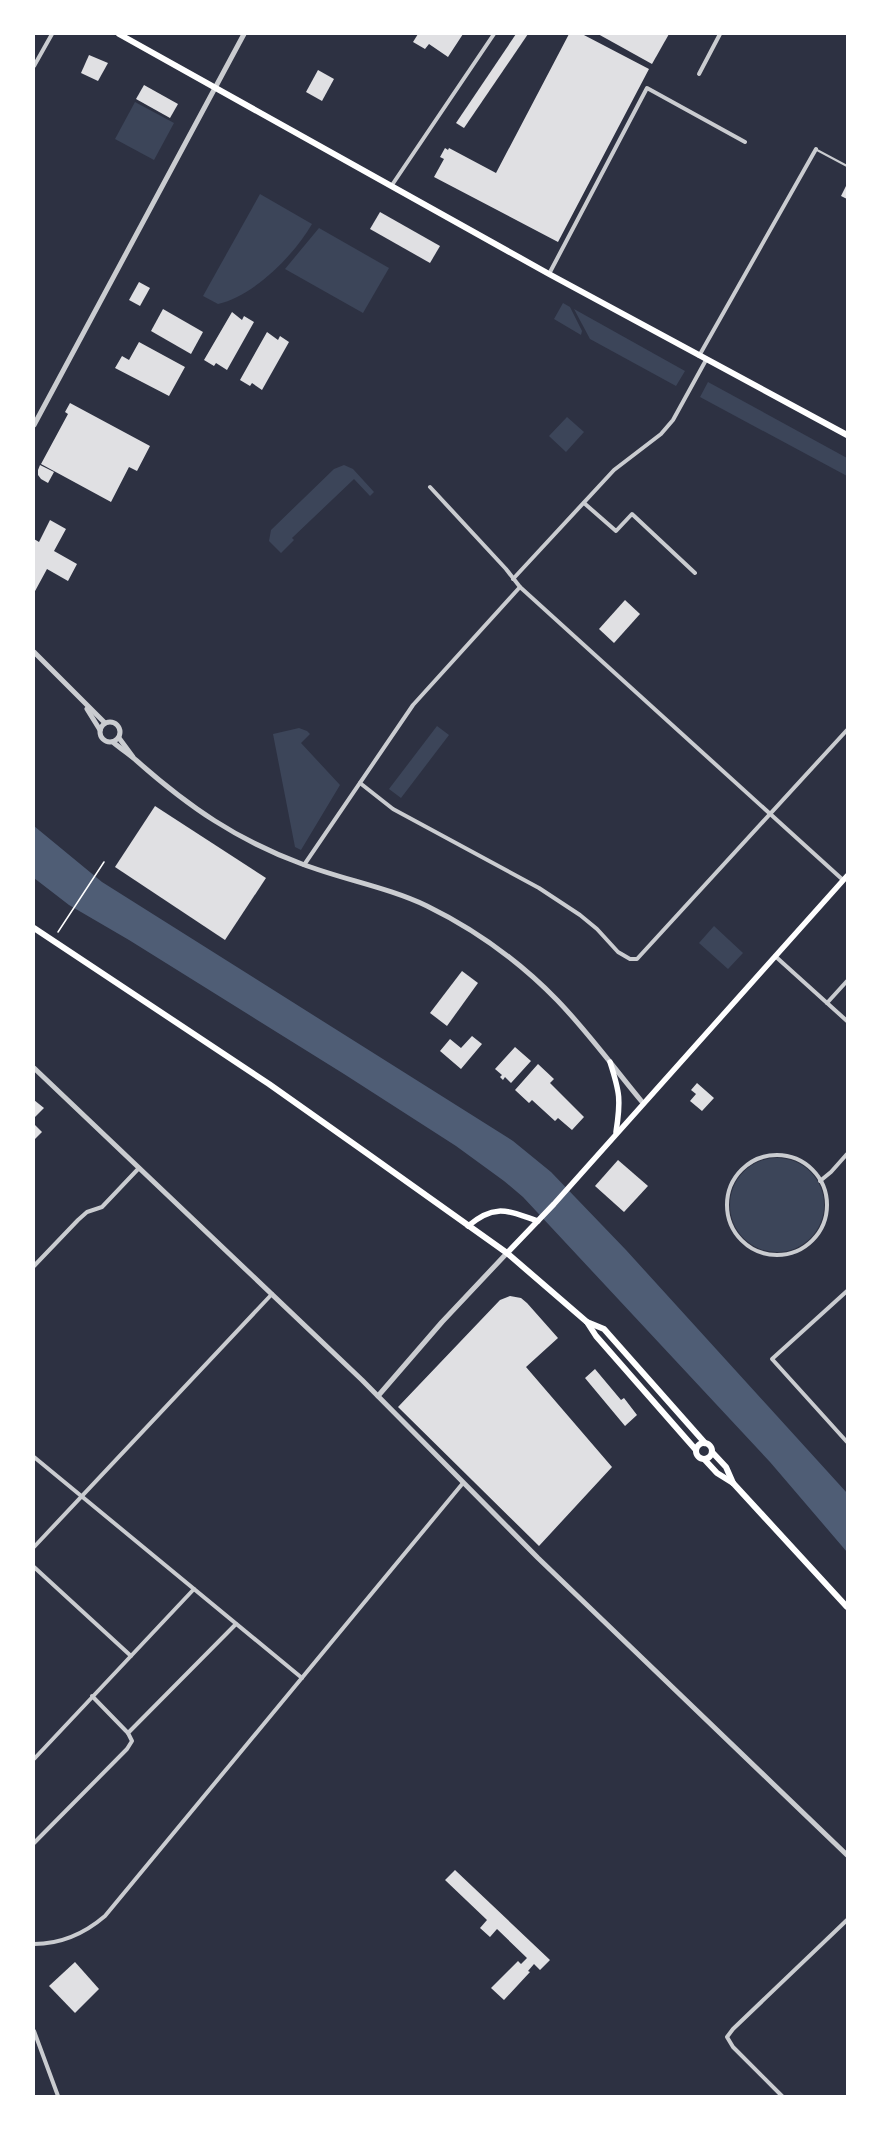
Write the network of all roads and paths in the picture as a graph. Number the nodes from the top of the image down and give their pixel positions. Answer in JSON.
{"nodes":[{"id":1,"x":52,"y":34,"type":"edge"},
{"id":2,"x":118,"y":34,"type":"edge"},
{"id":3,"x":244,"y":34,"type":"edge"},
{"id":4,"x":494,"y":34,"type":"edge"},
{"id":5,"x":720,"y":34,"type":"edge"},
{"id":6,"x":34,"y":66,"type":"edge"},
{"id":7,"x":699,"y":74,"type":"dead end"},
{"id":8,"x":216,"y":88,"type":"junction"},
{"id":9,"x":746,"y":142,"type":"dead end"},
{"id":10,"x":816,"y":149,"type":"joint"},
{"id":11,"x":847,"y":166,"type":"edge"},
{"id":12,"x":392,"y":185,"type":"junction"},
{"id":13,"x":549,"y":274,"type":"junction"},
{"id":14,"x":699,"y":356,"type":"junction"},
{"id":15,"x":706,"y":360,"type":"junction"},
{"id":16,"x":34,"y":425,"type":"edge"},
{"id":17,"x":847,"y":435,"type":"edge"},
{"id":18,"x":430,"y":487,"type":"dead end"},
{"id":19,"x":584,"y":503,"type":"junction"},
{"id":20,"x":695,"y":572,"type":"dead end"},
{"id":21,"x":514,"y":579,"type":"junction"},
{"id":22,"x":520,"y":587,"type":"junction"},
{"id":23,"x":34,"y":652,"type":"edge"},
{"id":24,"x":84,"y":705,"type":"junction"},
{"id":25,"x":104,"y":724,"type":"junction"},
{"id":26,"x":100,"y":730,"type":"junction"},
{"id":27,"x":847,"y":730,"type":"edge"},
{"id":28,"x":119,"y":738,"type":"junction"},
{"id":29,"x":113,"y":742,"type":"junction"},
{"id":30,"x":135,"y":759,"type":"junction"},
{"id":31,"x":360,"y":783,"type":"junction"},
{"id":32,"x":770,"y":814,"type":"junction"},
{"id":33,"x":104,"y":862,"type":"dead end"},
{"id":34,"x":304,"y":865,"type":"junction"},
{"id":35,"x":845,"y":878,"type":"edge"},
{"id":36,"x":34,"y":928,"type":"edge"},
{"id":37,"x":58,"y":932,"type":"dead end"},
{"id":38,"x":775,"y":956,"type":"junction"},
{"id":39,"x":847,"y":981,"type":"edge"},
{"id":40,"x":827,"y":1003,"type":"junction"},
{"id":41,"x":847,"y":1021,"type":"edge"},
{"id":42,"x":610,"y":1062,"type":"junction"},
{"id":43,"x":34,"y":1068,"type":"edge"},
{"id":44,"x":643,"y":1103,"type":"junction"},
{"id":45,"x":616,"y":1133,"type":"junction"},
{"id":46,"x":847,"y":1154,"type":"edge"},
{"id":47,"x":139,"y":1168,"type":"junction"},
{"id":48,"x":820,"y":1180,"type":"junction"},
{"id":49,"x":538,"y":1221,"type":"junction"},
{"id":50,"x":468,"y":1226,"type":"junction"},
{"id":51,"x":507,"y":1253,"type":"junction"},
{"id":52,"x":34,"y":1266,"type":"edge"},
{"id":53,"x":847,"y":1291,"type":"edge"},
{"id":54,"x":272,"y":1294,"type":"junction"},
{"id":55,"x":587,"y":1322,"type":"junction"},
{"id":56,"x":378,"y":1396,"type":"junction"},
{"id":57,"x":847,"y":1442,"type":"edge"},
{"id":58,"x":705,"y":1443,"type":"junction"},
{"id":59,"x":696,"y":1450,"type":"junction"},
{"id":60,"x":712,"y":1452,"type":"junction"},
{"id":61,"x":34,"y":1458,"type":"edge"},
{"id":62,"x":705,"y":1460,"type":"junction"},
{"id":63,"x":463,"y":1483,"type":"junction"},
{"id":64,"x":733,"y":1483,"type":"junction"},
{"id":65,"x":81,"y":1496,"type":"junction"},
{"id":66,"x":34,"y":1547,"type":"edge"},
{"id":67,"x":34,"y":1567,"type":"edge"},
{"id":68,"x":194,"y":1589,"type":"junction"},
{"id":69,"x":847,"y":1608,"type":"edge"},
{"id":70,"x":236,"y":1624,"type":"junction"},
{"id":71,"x":131,"y":1656,"type":"junction"},
{"id":72,"x":302,"y":1678,"type":"junction"},
{"id":73,"x":92,"y":1696,"type":"junction"},
{"id":74,"x":128,"y":1733,"type":"junction"},
{"id":75,"x":34,"y":1759,"type":"edge"},
{"id":76,"x":34,"y":1843,"type":"edge"},
{"id":77,"x":847,"y":1855,"type":"edge"},
{"id":78,"x":847,"y":1920,"type":"edge"},
{"id":79,"x":34,"y":1944,"type":"edge"},
{"id":80,"x":34,"y":2030,"type":"edge"},
{"id":81,"x":58,"y":2096,"type":"edge"},
{"id":82,"x":782,"y":2096,"type":"edge"}],
"edges":[{"from":1,"to":6,"type":"street"},
{"from":2,"to":8,"type":"main road"},
{"from":3,"to":8,"type":"street"},
{"from":4,"to":12,"type":"street"},
{"from":5,"to":7,"type":"street"},
{"from":8,"to":12,"type":"main road"},
{"from":8,"to":16,"type":"street"},
{"from":9,"to":13,"type":"street"},
{"from":10,"to":11,"type":"lane"},
{"from":10,"to":14,"type":"street"},
{"from":12,"to":13,"type":"main road"},
{"from":13,"to":14,"type":"main road"},
{"from":14,"to":15,"type":"main road"},
{"from":15,"to":17,"type":"main road"},
{"from":15,"to":19,"type":"street"},
{"from":18,"to":21,"type":"street"},
{"from":19,"to":20,"type":"street"},
{"from":19,"to":21,"type":"street"},
{"from":21,"to":22,"type":"street"},
{"from":22,"to":31,"type":"street"},
{"from":22,"to":32,"type":"street"},
{"from":23,"to":24,"type":"street"},
{"from":24,"to":25,"type":"street"},
{"from":24,"to":26,"type":"street"},
{"from":25,"to":26,"type":"street"},
{"from":25,"to":28,"type":"street"},
{"from":26,"to":29,"type":"street"},
{"from":27,"to":32,"type":"street"},
{"from":28,"to":29,"type":"street"},
{"from":28,"to":30,"type":"street"},
{"from":29,"to":30,"type":"street"},
{"from":30,"to":34,"type":"street"},
{"from":31,"to":32,"type":"street"},
{"from":31,"to":34,"type":"street"},
{"from":32,"to":35,"type":"street"},
{"from":33,"to":37,"type":"path"},
{"from":34,"to":42,"type":"street"},
{"from":35,"to":38,"type":"main road"},
{"from":36,"to":50,"type":"main road"},
{"from":38,"to":40,"type":"street"},
{"from":38,"to":44,"type":"main road"},
{"from":39,"to":40,"type":"street"},
{"from":40,"to":41,"type":"street"},
{"from":42,"to":44,"type":"street"},
{"from":42,"to":45,"type":"main road"},
{"from":43,"to":47,"type":"street"},
{"from":44,"to":45,"type":"main road"},
{"from":45,"to":49,"type":"main road"},
{"from":46,"to":48,"type":"street"},
{"from":47,"to":52,"type":"street"},
{"from":47,"to":54,"type":"street"},
{"from":48,"to":48,"type":"street"},
{"from":49,"to":50,"type":"main road"},
{"from":49,"to":51,"type":"main road"},
{"from":50,"to":51,"type":"main road"},
{"from":51,"to":55,"type":"main road"},
{"from":51,"to":56,"type":"street"},
{"from":53,"to":57,"type":"street"},
{"from":54,"to":56,"type":"street"},
{"from":54,"to":65,"type":"street"},
{"from":55,"to":58,"type":"main road"},
{"from":55,"to":59,"type":"main road"},
{"from":56,"to":63,"type":"street"},
{"from":58,"to":59,"type":"main road"},
{"from":58,"to":60,"type":"main road"},
{"from":59,"to":62,"type":"main road"},
{"from":60,"to":62,"type":"main road"},
{"from":60,"to":64,"type":"main road"},
{"from":61,"to":65,"type":"street"},
{"from":62,"to":64,"type":"main road"},
{"from":63,"to":72,"type":"street"},
{"from":63,"to":77,"type":"street"},
{"from":64,"to":69,"type":"main road"},
{"from":65,"to":66,"type":"street"},
{"from":65,"to":68,"type":"street"},
{"from":67,"to":71,"type":"street"},
{"from":68,"to":70,"type":"street"},
{"from":68,"to":71,"type":"street"},
{"from":70,"to":72,"type":"street"},
{"from":70,"to":74,"type":"street"},
{"from":71,"to":73,"type":"street"},
{"from":72,"to":79,"type":"street"},
{"from":73,"to":74,"type":"street"},
{"from":73,"to":75,"type":"street"},
{"from":74,"to":76,"type":"street"},
{"from":78,"to":82,"type":"street"},
{"from":80,"to":81,"type":"street"}]}
